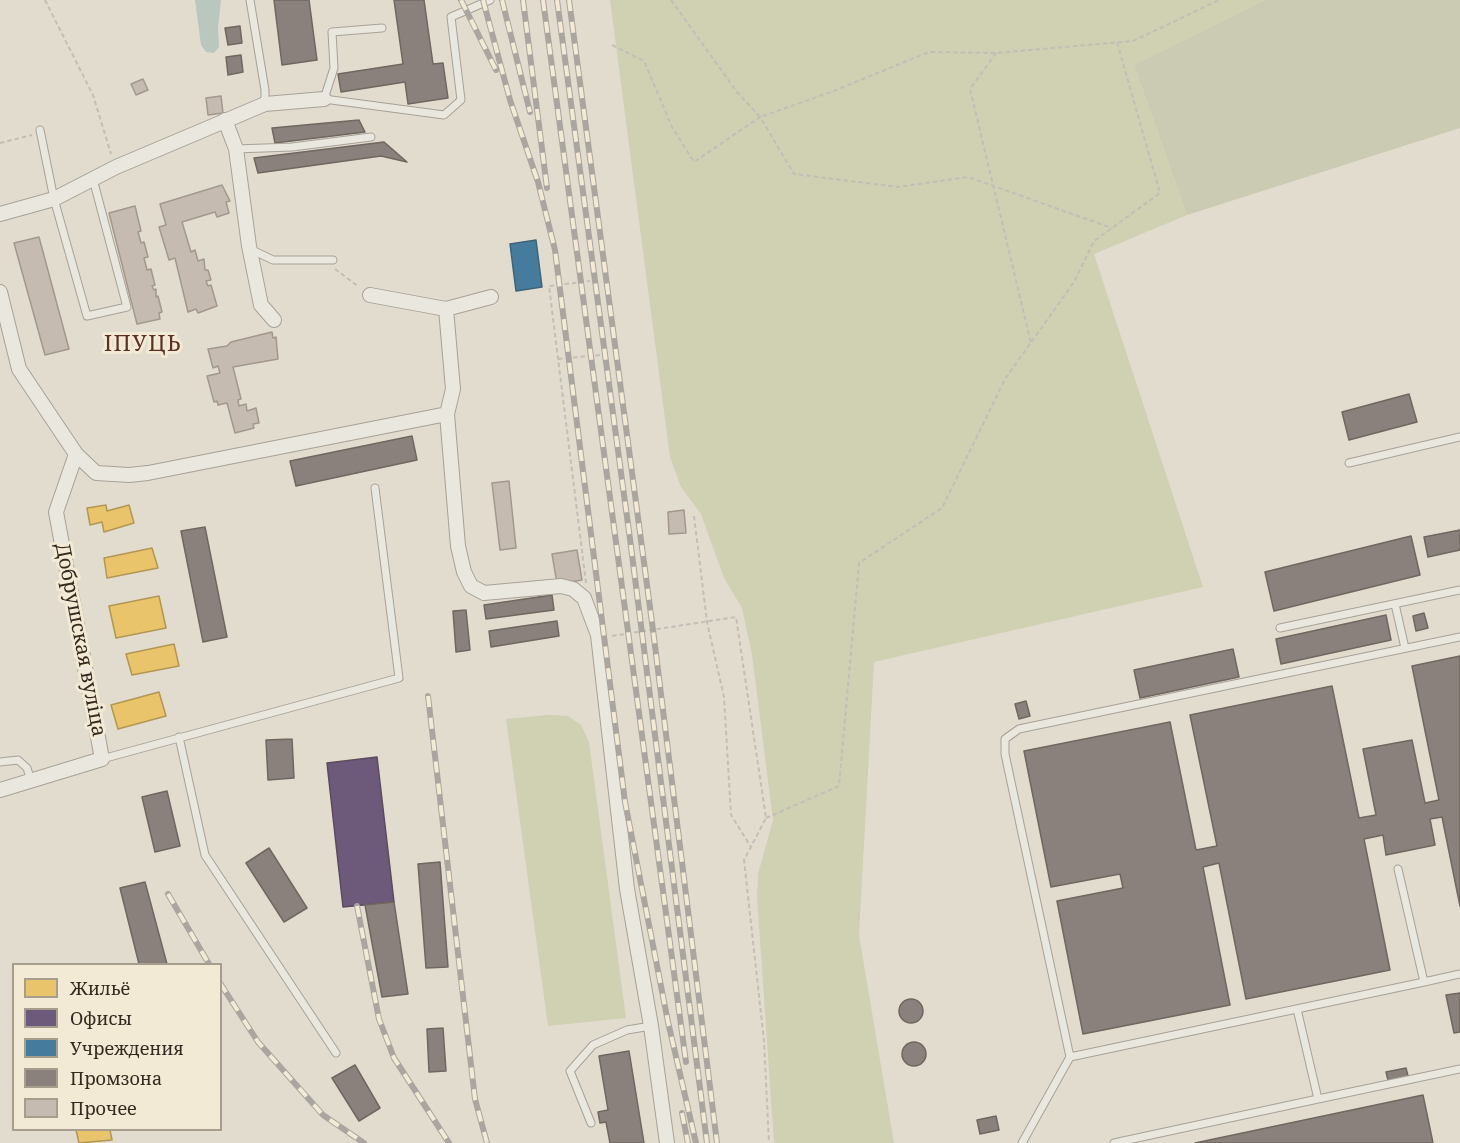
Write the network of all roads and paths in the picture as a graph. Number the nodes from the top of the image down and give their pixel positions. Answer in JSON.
{"nodes":[{"id":1,"x":45,"y":0,"type":"edge"},
{"id":2,"x":250,"y":0,"type":"edge"},
{"id":3,"x":490,"y":0,"type":"edge"},
{"id":4,"x":671,"y":0,"type":"edge"},
{"id":5,"x":1219,"y":0,"type":"edge"},
{"id":6,"x":382,"y":28,"type":"dead end"},
{"id":7,"x":1117,"y":42,"type":"junction"},
{"id":8,"x":612,"y":45,"type":"dead end"},
{"id":9,"x":996,"y":53,"type":"junction"},
{"id":10,"x":324,"y":99,"type":"junction"},
{"id":11,"x":265,"y":104,"type":"junction"},
{"id":12,"x":760,"y":117,"type":"junction"},
{"id":13,"x":225,"y":120,"type":"junction"},
{"id":14,"x":40,"y":132,"type":"joint"},
{"id":15,"x":371,"y":137,"type":"dead end"},
{"id":16,"x":0,"y":142,"type":"edge"},
{"id":17,"x":236,"y":149,"type":"junction"},
{"id":18,"x":116,"y":167,"type":"junction"},
{"id":19,"x":93,"y":179,"type":"junction"},
{"id":20,"x":993,"y":186,"type":"junction"},
{"id":21,"x":54,"y":199,"type":"junction"},
{"id":22,"x":0,"y":214,"type":"edge"},
{"id":23,"x":1112,"y":228,"type":"junction"},
{"id":24,"x":250,"y":249,"type":"junction"},
{"id":25,"x":323,"y":260,"type":"junction"},
{"id":26,"x":333,"y":260,"type":"dead end"},
{"id":27,"x":590,"y":281,"type":"dead end"},
{"id":28,"x":0,"y":292,"type":"edge"},
{"id":29,"x":370,"y":295,"type":"joint"},
{"id":30,"x":491,"y":297,"type":"dead end"},
{"id":31,"x":446,"y":309,"type":"junction"},
{"id":32,"x":274,"y":320,"type":"dead end"},
{"id":33,"x":1031,"y":343,"type":"junction"},
{"id":34,"x":600,"y":355,"type":"dead end"},
{"id":35,"x":558,"y":359,"type":"junction"},
{"id":36,"x":447,"y":414,"type":"junction"},
{"id":37,"x":1460,"y":437,"type":"edge"},
{"id":38,"x":76,"y":454,"type":"junction"},
{"id":39,"x":1349,"y":463,"type":"dead end"},
{"id":40,"x":375,"y":488,"type":"dead end"},
{"id":41,"x":694,"y":516,"type":"dead end"},
{"id":42,"x":1460,"y":590,"type":"edge"},
{"id":43,"x":584,"y":598,"type":"junction"},
{"id":44,"x":1395,"y":604,"type":"junction"},
{"id":45,"x":707,"y":622,"type":"junction"},
{"id":46,"x":1280,"y":628,"type":"dead end"},
{"id":47,"x":597,"y":635,"type":"junction"},
{"id":48,"x":1460,"y":637,"type":"edge"},
{"id":49,"x":1405,"y":648,"type":"junction"},
{"id":50,"x":179,"y":737,"type":"junction"},
{"id":51,"x":102,"y":759,"type":"junction"},
{"id":52,"x":0,"y":762,"type":"edge"},
{"id":53,"x":31,"y":781,"type":"junction"},
{"id":54,"x":0,"y":790,"type":"edge"},
{"id":55,"x":766,"y":818,"type":"junction"},
{"id":56,"x":751,"y":847,"type":"junction"},
{"id":57,"x":1398,"y":869,"type":"dead end"},
{"id":58,"x":1460,"y":974,"type":"edge"},
{"id":59,"x":1424,"y":982,"type":"junction"},
{"id":60,"x":1298,"y":1009,"type":"junction"},
{"id":61,"x":651,"y":1026,"type":"junction"},
{"id":62,"x":336,"y":1053,"type":"dead end"},
{"id":63,"x":1070,"y":1057,"type":"junction"},
{"id":64,"x":1460,"y":1069,"type":"edge"},
{"id":65,"x":1318,"y":1099,"type":"junction"},
{"id":66,"x":591,"y":1123,"type":"dead end"},
{"id":67,"x":667,"y":1143,"type":"edge"},
{"id":68,"x":769,"y":1143,"type":"edge"},
{"id":69,"x":1022,"y":1143,"type":"edge"},
{"id":70,"x":1114,"y":1143,"type":"edge"}],
"edges":[{"from":1,"to":18,"type":"path"},
{"from":2,"to":11,"type":"lane"},
{"from":3,"to":10,"type":"lane"},
{"from":4,"to":12,"type":"path"},
{"from":5,"to":7,"type":"path"},
{"from":6,"to":10,"type":"lane"},
{"from":7,"to":9,"type":"path"},
{"from":7,"to":23,"type":"path"},
{"from":8,"to":12,"type":"path"},
{"from":9,"to":12,"type":"path"},
{"from":9,"to":20,"type":"path"},
{"from":10,"to":11,"type":"street"},
{"from":11,"to":13,"type":"street"},
{"from":12,"to":20,"type":"path"},
{"from":13,"to":17,"type":"street"},
{"from":13,"to":18,"type":"street"},
{"from":14,"to":16,"type":"path"},
{"from":14,"to":21,"type":"lane"},
{"from":15,"to":17,"type":"lane"},
{"from":17,"to":24,"type":"street"},
{"from":18,"to":19,"type":"street"},
{"from":19,"to":21,"type":"street"},
{"from":19,"to":21,"type":"lane"},
{"from":20,"to":23,"type":"path"},
{"from":20,"to":33,"type":"path"},
{"from":21,"to":22,"type":"street"},
{"from":23,"to":33,"type":"path"},
{"from":24,"to":25,"type":"lane"},
{"from":24,"to":32,"type":"street"},
{"from":25,"to":26,"type":"lane"},
{"from":25,"to":29,"type":"path"},
{"from":27,"to":35,"type":"path"},
{"from":28,"to":38,"type":"street"},
{"from":29,"to":31,"type":"street"},
{"from":30,"to":31,"type":"street"},
{"from":31,"to":36,"type":"street"},
{"from":33,"to":55,"type":"path"},
{"from":34,"to":35,"type":"path"},
{"from":35,"to":43,"type":"path"},
{"from":36,"to":38,"type":"street"},
{"from":36,"to":43,"type":"street"},
{"from":37,"to":39,"type":"lane"},
{"from":38,"to":51,"type":"street","name":"Добрушская вуліца"},
{"from":40,"to":50,"type":"lane"},
{"from":41,"to":45,"type":"path"},
{"from":42,"to":44,"type":"lane"},
{"from":43,"to":47,"type":"street"},
{"from":44,"to":46,"type":"lane"},
{"from":44,"to":49,"type":"lane"},
{"from":45,"to":47,"type":"path"},
{"from":45,"to":55,"type":"path"},
{"from":45,"to":56,"type":"path"},
{"from":47,"to":61,"type":"street"},
{"from":48,"to":49,"type":"lane"},
{"from":49,"to":63,"type":"lane"},
{"from":50,"to":51,"type":"lane"},
{"from":50,"to":62,"type":"lane"},
{"from":51,"to":53,"type":"street","name":"Добрушская вуліца"},
{"from":52,"to":53,"type":"lane"},
{"from":53,"to":54,"type":"street","name":"Добрушская вуліца"},
{"from":55,"to":56,"type":"path"},
{"from":56,"to":68,"type":"path"},
{"from":57,"to":59,"type":"lane"},
{"from":58,"to":59,"type":"lane"},
{"from":59,"to":60,"type":"lane"},
{"from":60,"to":63,"type":"lane"},
{"from":60,"to":65,"type":"lane"},
{"from":61,"to":66,"type":"lane"},
{"from":61,"to":67,"type":"street"},
{"from":63,"to":69,"type":"lane"},
{"from":64,"to":65,"type":"lane"},
{"from":65,"to":70,"type":"lane"}]}
